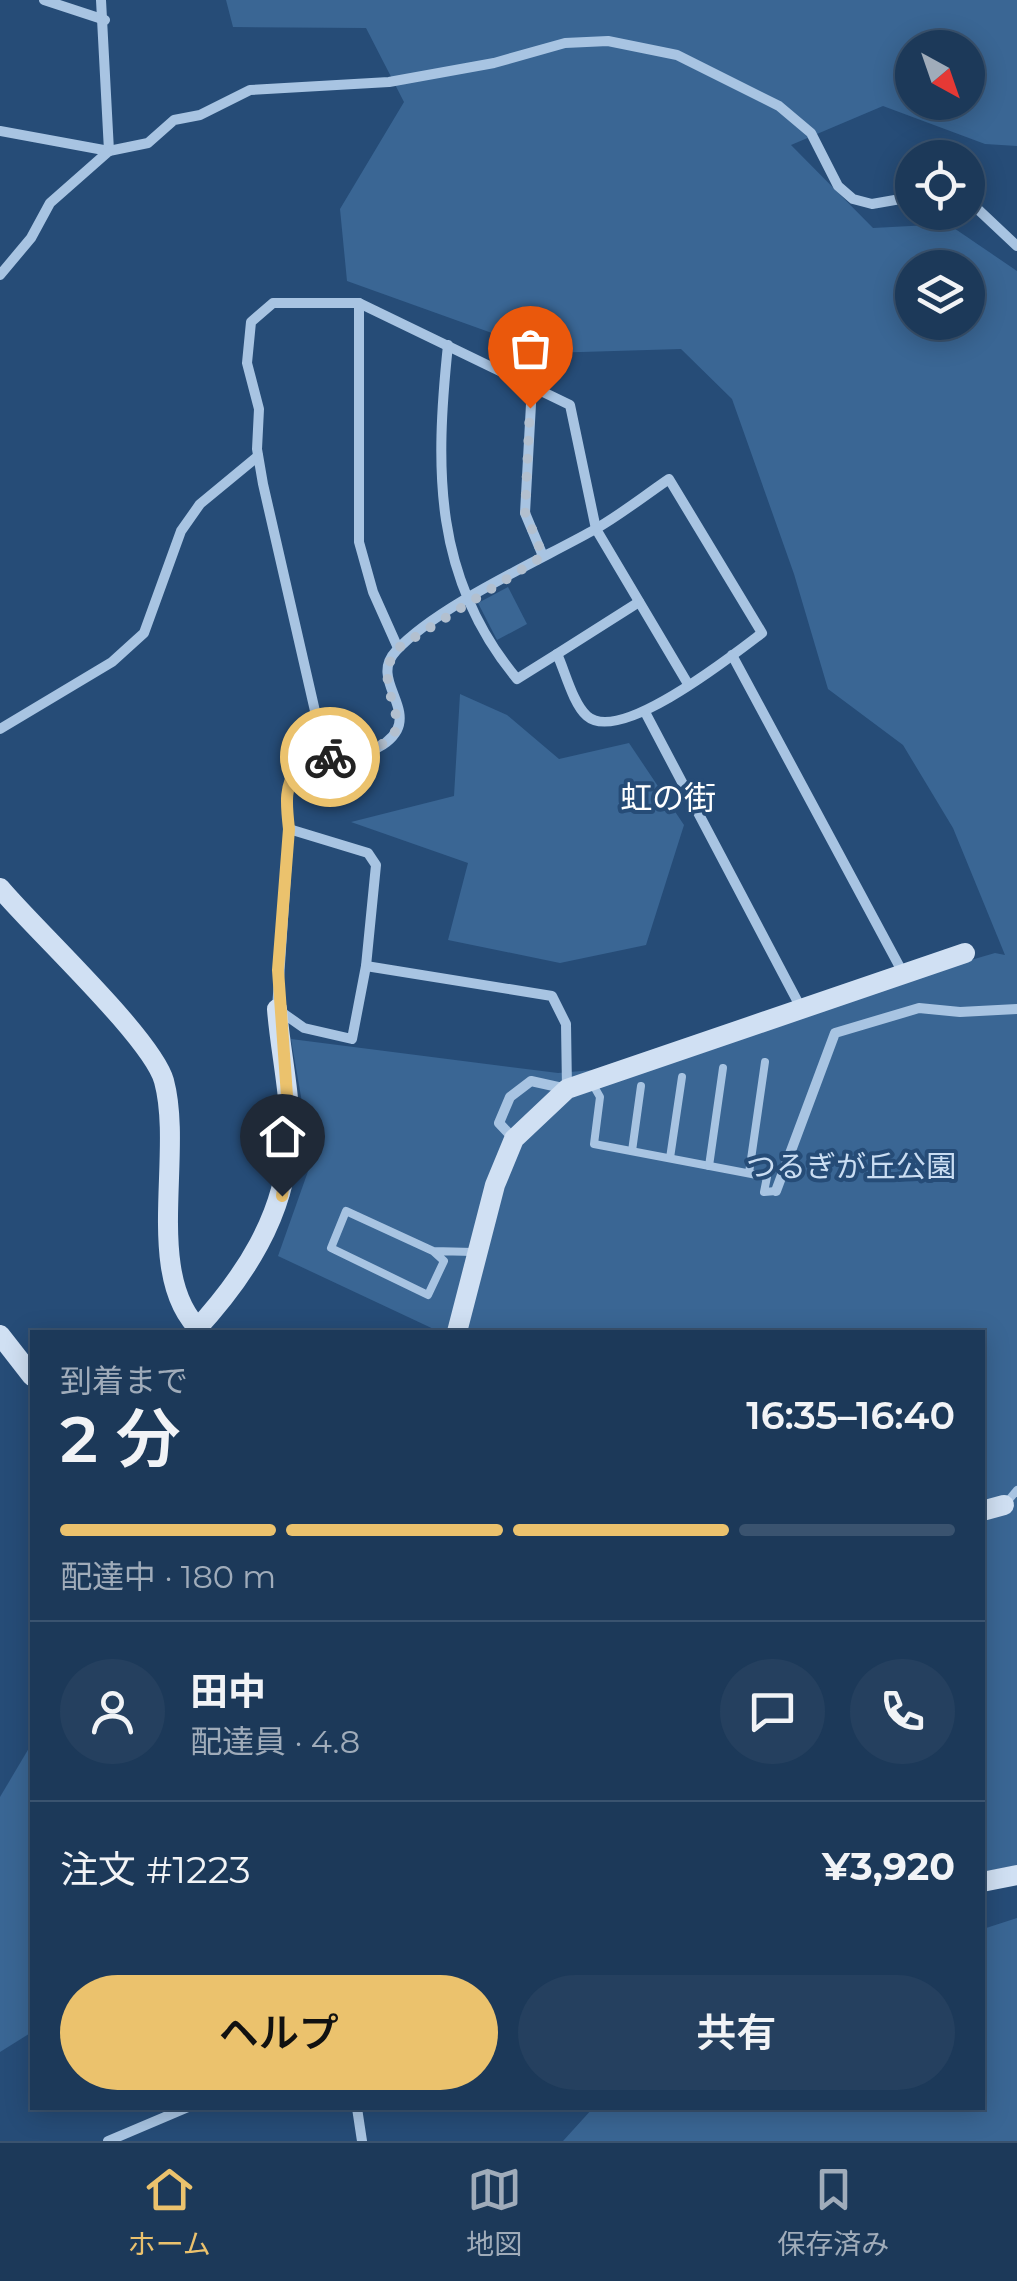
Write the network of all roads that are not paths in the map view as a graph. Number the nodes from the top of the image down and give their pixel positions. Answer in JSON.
{"nodes":[{"id":1,"x":44,"y":0,"type":"edge"},
{"id":2,"x":101,"y":0,"type":"edge"},
{"id":3,"x":104,"y":20,"type":"junction"},
{"id":4,"x":0,"y":131,"type":"edge"},
{"id":5,"x":108,"y":151,"type":"junction"},
{"id":6,"x":895,"y":200,"type":"edge"},
{"id":7,"x":985,"y":216,"type":"edge"},
{"id":8,"x":1017,"y":246,"type":"edge"},
{"id":9,"x":0,"y":274,"type":"edge"},
{"id":10,"x":359,"y":304,"type":"junction"},
{"id":11,"x":448,"y":345,"type":"junction"},
{"id":12,"x":532,"y":386,"type":"junction"},
{"id":13,"x":258,"y":456,"type":"junction"},
{"id":14,"x":596,"y":529,"type":"junction"},
{"id":15,"x":543,"y":556,"type":"junction"},
{"id":16,"x":468,"y":600,"type":"junction"},
{"id":17,"x":639,"y":602,"type":"junction"},
{"id":18,"x":398,"y":648,"type":"junction"},
{"id":19,"x":556,"y":654,"type":"junction"},
{"id":20,"x":732,"y":656,"type":"junction"},
{"id":21,"x":688,"y":684,"type":"junction"},
{"id":22,"x":316,"y":711,"type":"dead end"},
{"id":23,"x":645,"y":712,"type":"junction"},
{"id":24,"x":0,"y":729,"type":"edge"},
{"id":25,"x":289,"y":829,"type":"junction"},
{"id":26,"x":0,"y":888,"type":"edge"},
{"id":27,"x":965,"y":953,"type":"dead end"},
{"id":28,"x":366,"y":966,"type":"junction"},
{"id":29,"x":904,"y":974,"type":"junction"},
{"id":30,"x":801,"y":1008,"type":"junction"},
{"id":31,"x":277,"y":1009,"type":"junction"},
{"id":32,"x":1017,"y":1009,"type":"edge"},
{"id":33,"x":765,"y":1062,"type":"dead end"},
{"id":34,"x":723,"y":1068,"type":"dead end"},
{"id":35,"x":682,"y":1076,"type":"dead end"},
{"id":36,"x":590,"y":1079,"type":"junction"},
{"id":37,"x":641,"y":1086,"type":"dead end"},
{"id":38,"x":567,"y":1090,"type":"junction"},
{"id":39,"x":514,"y":1139,"type":"junction"},
{"id":40,"x":632,"y":1152,"type":"junction"},
{"id":41,"x":670,"y":1158,"type":"junction"},
{"id":42,"x":709,"y":1166,"type":"junction"},
{"id":43,"x":749,"y":1174,"type":"junction"},
{"id":44,"x":776,"y":1192,"type":"joint"},
{"id":45,"x":433,"y":1251,"type":"junction"},
{"id":46,"x":478,"y":1252,"type":"junction"},
{"id":47,"x":197,"y":1330,"type":"edge"},
{"id":48,"x":199,"y":1330,"type":"edge"},
{"id":49,"x":458,"y":1330,"type":"edge"},
{"id":50,"x":0,"y":1335,"type":"edge"},
{"id":51,"x":30,"y":1373,"type":"edge"},
{"id":52,"x":1010,"y":1497,"type":"edge"},
{"id":53,"x":985,"y":1510,"type":"edge"},
{"id":54,"x":1017,"y":1875,"type":"edge"},
{"id":55,"x":985,"y":1881,"type":"edge"},
{"id":56,"x":181,"y":2110,"type":"edge"},
{"id":57,"x":356,"y":2110,"type":"edge"},
{"id":58,"x":108,"y":2141,"type":"edge"},
{"id":59,"x":362,"y":2141,"type":"edge"}],
"edges":[{"from":1,"to":3,"type":"street"},
{"from":2,"to":3,"type":"street"},
{"from":3,"to":5,"type":"street"},
{"from":4,"to":5,"type":"street"},
{"from":5,"to":6,"type":"street"},
{"from":5,"to":9,"type":"street"},
{"from":7,"to":8,"type":"street"},
{"from":10,"to":11,"type":"street"},
{"from":10,"to":13,"type":"street"},
{"from":10,"to":18,"type":"street"},
{"from":11,"to":12,"type":"street"},
{"from":11,"to":16,"type":"street"},
{"from":12,"to":14,"type":"street"},
{"from":12,"to":15,"type":"street"},
{"from":13,"to":22,"type":"street"},
{"from":13,"to":24,"type":"street"},
{"from":14,"to":15,"type":"street"},
{"from":14,"to":17,"type":"street"},
{"from":14,"to":20,"type":"street"},
{"from":15,"to":16,"type":"street"},
{"from":16,"to":18,"type":"street"},
{"from":16,"to":19,"type":"street"},
{"from":17,"to":19,"type":"street"},
{"from":17,"to":21,"type":"street"},
{"from":18,"to":25,"type":"street"},
{"from":19,"to":23,"type":"street"},
{"from":20,"to":21,"type":"street"},
{"from":20,"to":29,"type":"street"},
{"from":21,"to":23,"type":"street"},
{"from":23,"to":30,"type":"street"},
{"from":25,"to":28,"type":"street"},
{"from":25,"to":31,"type":"street"},
{"from":26,"to":47,"type":"street"},
{"from":27,"to":29,"type":"street"},
{"from":28,"to":31,"type":"street"},
{"from":28,"to":38,"type":"street"},
{"from":29,"to":30,"type":"street"},
{"from":30,"to":36,"type":"street"},
{"from":31,"to":48,"type":"street"},
{"from":32,"to":44,"type":"street"},
{"from":33,"to":43,"type":"lane"},
{"from":34,"to":42,"type":"lane"},
{"from":35,"to":41,"type":"lane"},
{"from":36,"to":38,"type":"street"},
{"from":36,"to":40,"type":"lane"},
{"from":37,"to":40,"type":"lane"},
{"from":38,"to":39,"type":"street"},
{"from":38,"to":39,"type":"street"},
{"from":39,"to":46,"type":"street"},
{"from":40,"to":41,"type":"lane"},
{"from":41,"to":42,"type":"lane"},
{"from":42,"to":43,"type":"lane"},
{"from":43,"to":44,"type":"lane"},
{"from":45,"to":45,"type":"lane"},
{"from":45,"to":46,"type":"lane"},
{"from":46,"to":49,"type":"street"},
{"from":50,"to":51,"type":"street"},
{"from":52,"to":53,"type":"street"},
{"from":54,"to":55,"type":"street"},
{"from":56,"to":58,"type":"street"},
{"from":57,"to":59,"type":"street"}]}
